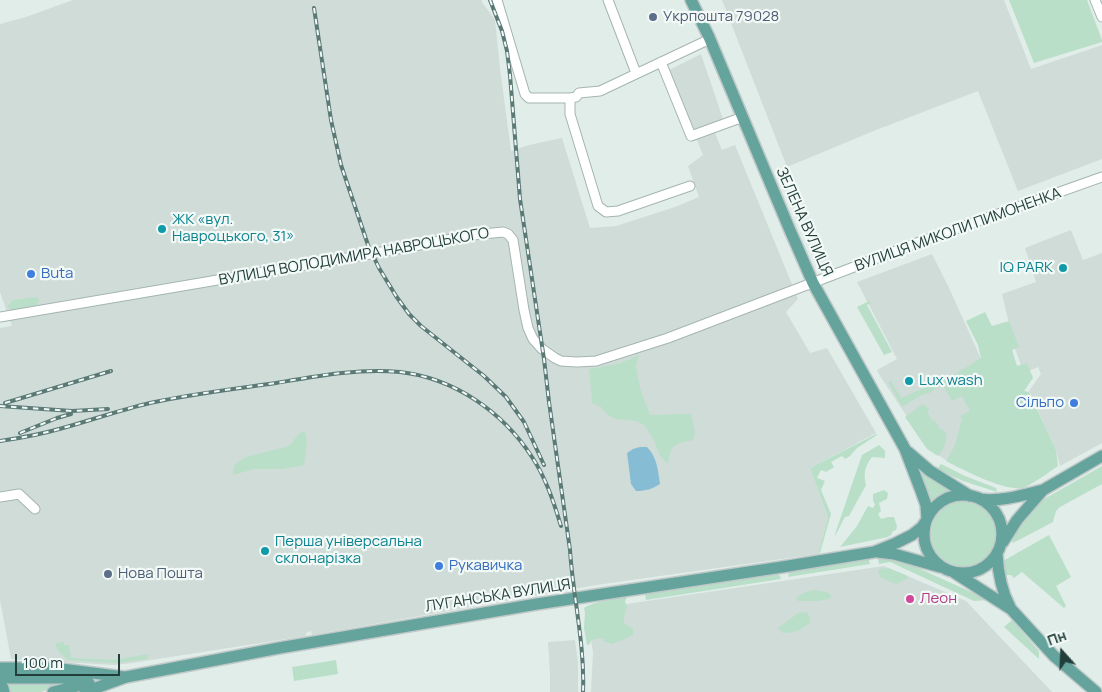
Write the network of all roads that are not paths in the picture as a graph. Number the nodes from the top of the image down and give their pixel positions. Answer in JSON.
{"nodes":[{"id":1,"x":497,"y":0,"type":"edge"},
{"id":2,"x":608,"y":0,"type":"edge"},
{"id":3,"x":691,"y":0,"type":"edge"},
{"id":4,"x":1095,"y":0,"type":"edge"},
{"id":5,"x":1102,"y":18,"type":"edge"},
{"id":6,"x":710,"y":39,"type":"junction"},
{"id":7,"x":661,"y":62,"type":"junction"},
{"id":8,"x":636,"y":74,"type":"junction"},
{"id":9,"x":570,"y":98,"type":"junction"},
{"id":10,"x":743,"y":117,"type":"junction"},
{"id":11,"x":1102,"y":178,"type":"edge"},
{"id":12,"x":690,"y":186,"type":"dead end"},
{"id":13,"x":813,"y":282,"type":"junction"},
{"id":14,"x":0,"y":317,"type":"edge"},
{"id":15,"x":905,"y":449,"type":"junction"},
{"id":16,"x":1102,"y":456,"type":"edge"},
{"id":17,"x":1043,"y":490,"type":"junction"},
{"id":18,"x":0,"y":497,"type":"edge"},
{"id":19,"x":974,"y":497,"type":"junction"},
{"id":20,"x":35,"y":509,"type":"dead end"},
{"id":21,"x":927,"y":520,"type":"junction"},
{"id":22,"x":1002,"y":543,"type":"junction"},
{"id":23,"x":876,"y":551,"type":"junction"},
{"id":24,"x":997,"y":554,"type":"junction"},
{"id":25,"x":948,"y":570,"type":"junction"},
{"id":26,"x":1011,"y":609,"type":"junction"},
{"id":27,"x":0,"y":668,"type":"edge"},
{"id":28,"x":126,"y":677,"type":"junction"},
{"id":29,"x":0,"y":678,"type":"edge"},
{"id":30,"x":0,"y":685,"type":"edge"},
{"id":31,"x":4,"y":692,"type":"edge"},
{"id":32,"x":53,"y":692,"type":"edge"},
{"id":33,"x":85,"y":692,"type":"edge"},
{"id":34,"x":1096,"y":692,"type":"edge"}],
"edges":[{"from":1,"to":9,"type":"street"},
{"from":2,"to":8,"type":"street"},
{"from":3,"to":6,"type":"main road","name":"ЗЕЛЕНА ВУЛИЦЯ"},
{"from":4,"to":5,"type":"street"},
{"from":6,"to":7,"type":"street"},
{"from":6,"to":10,"type":"main road","name":"ЗЕЛЕНА ВУЛИЦЯ"},
{"from":7,"to":8,"type":"street"},
{"from":7,"to":10,"type":"street"},
{"from":8,"to":9,"type":"street"},
{"from":9,"to":12,"type":"street"},
{"from":10,"to":13,"type":"main road","name":"ЗЕЛЕНА ВУЛИЦЯ"},
{"from":11,"to":13,"type":"street","name":"ВУЛИЦЯ МИКОЛИ ПИМОНЕНКА"},
{"from":13,"to":14,"type":"street","name":"ВУЛИЦЯ ВОЛОДИМИРА НАВРОЦЬКОГО"},
{"from":13,"to":15,"type":"main road","name":"ЗЕЛЕНА ВУЛИЦЯ"},
{"from":15,"to":19,"type":"main road","name":"ЗЕЛЕНА ВУЛИЦЯ"},
{"from":15,"to":21,"type":"main road","name":"ЗЕЛЕНА ВУЛИЦЯ"},
{"from":16,"to":17,"type":"main road"},
{"from":17,"to":19,"type":"main road"},
{"from":17,"to":22,"type":"main road"},
{"from":18,"to":20,"type":"street"},
{"from":19,"to":21,"type":"main road"},
{"from":19,"to":22,"type":"main road"},
{"from":21,"to":23,"type":"main road","name":"ЛУГАНСЬКА ВУЛИЦЯ"},
{"from":21,"to":25,"type":"main road"},
{"from":22,"to":24,"type":"main road"},
{"from":23,"to":25,"type":"main road","name":"ЛУГАНСЬКА ВУЛИЦЯ"},
{"from":23,"to":28,"type":"main road","name":"ЛУГАНСЬКА ВУЛИЦЯ"},
{"from":24,"to":25,"type":"main road"},
{"from":24,"to":26,"type":"main road"},
{"from":25,"to":26,"type":"main road"},
{"from":26,"to":34,"type":"main road"},
{"from":27,"to":28,"type":"main road","name":"ЛУГАНСЬКА ВУЛИЦЯ"},
{"from":28,"to":29,"type":"main road"},
{"from":28,"to":32,"type":"main road"},
{"from":28,"to":33,"type":"main road","name":"ЛУГАНСЬКА ВУЛИЦЯ"},
{"from":30,"to":31,"type":"main road"}]}
